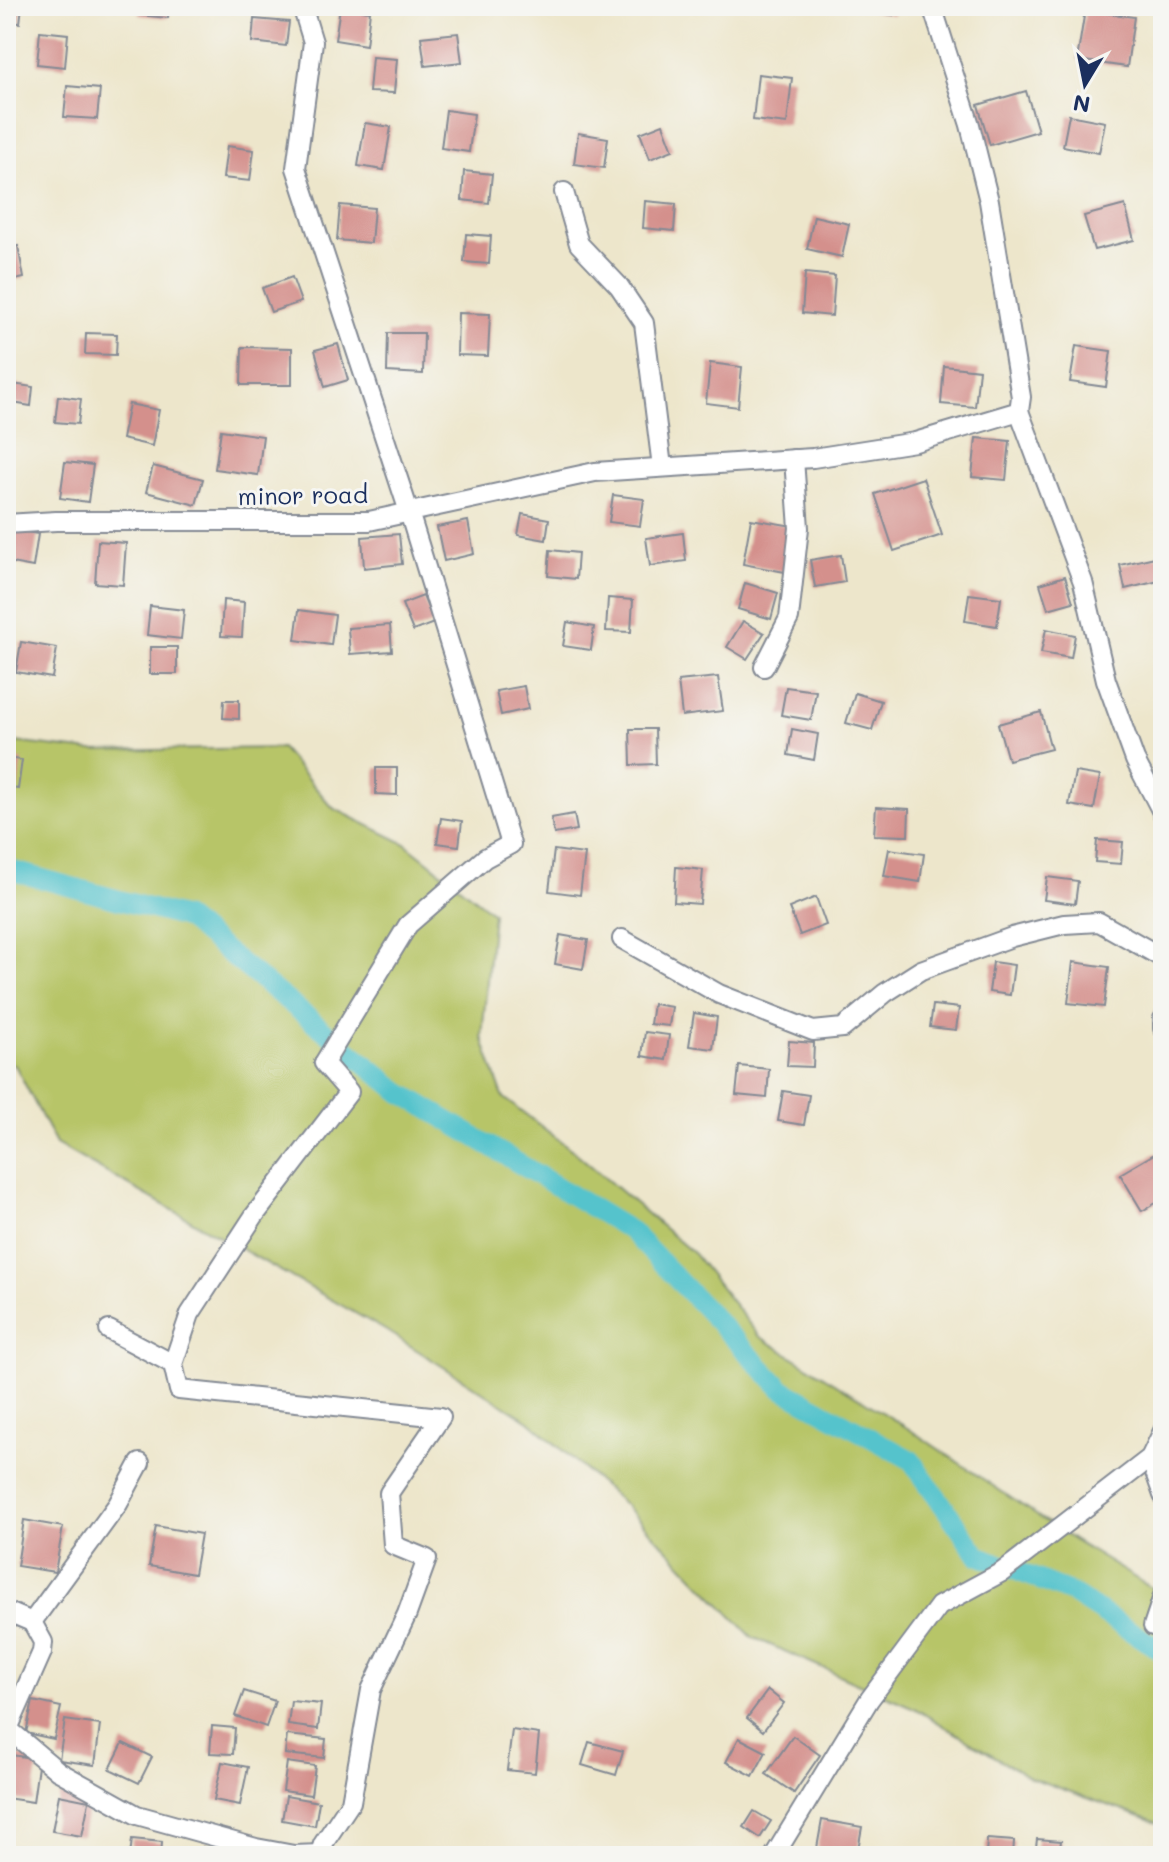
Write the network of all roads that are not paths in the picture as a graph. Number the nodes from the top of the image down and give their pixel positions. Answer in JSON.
{"nodes":[{"id":1,"x":302,"y":6,"type":"edge"},
{"id":2,"x":932,"y":6,"type":"edge"},
{"id":3,"x":564,"y":192,"type":"dead end"},
{"id":4,"x":1019,"y":411,"type":"junction"},
{"id":5,"x":794,"y":459,"type":"junction"},
{"id":6,"x":662,"y":467,"type":"junction"},
{"id":7,"x":409,"y":512,"type":"junction"},
{"id":8,"x":6,"y":524,"type":"edge"},
{"id":9,"x":764,"y":667,"type":"dead end"},
{"id":10,"x":1163,"y":814,"type":"edge"},
{"id":11,"x":622,"y":939,"type":"dead end"},
{"id":12,"x":1163,"y":958,"type":"edge"},
{"id":13,"x":1163,"y":1019,"type":"edge"},
{"id":14,"x":1163,"y":1028,"type":"edge"},
{"id":15,"x":109,"y":1330,"type":"dead end"},
{"id":16,"x":173,"y":1364,"type":"junction"},
{"id":17,"x":1163,"y":1431,"type":"edge"},
{"id":18,"x":1150,"y":1458,"type":"junction"},
{"id":19,"x":140,"y":1463,"type":"dead end"},
{"id":20,"x":1163,"y":1495,"type":"edge"},
{"id":21,"x":1163,"y":1596,"type":"edge"},
{"id":22,"x":6,"y":1611,"type":"edge"},
{"id":23,"x":32,"y":1622,"type":"junction"},
{"id":24,"x":1153,"y":1626,"type":"dead end"},
{"id":25,"x":7,"y":1732,"type":"edge"},
{"id":26,"x":319,"y":1855,"type":"edge"},
{"id":27,"x":774,"y":1856,"type":"edge"}],
"edges":[{"from":1,"to":7,"type":"street"},
{"from":2,"to":4,"type":"street"},
{"from":3,"to":6,"type":"street"},
{"from":4,"to":5,"type":"street","name":"minor road"},
{"from":4,"to":10,"type":"street"},
{"from":5,"to":6,"type":"street","name":"minor road"},
{"from":5,"to":9,"type":"street"},
{"from":6,"to":7,"type":"street","name":"minor road"},
{"from":7,"to":8,"type":"street","name":"minor road"},
{"from":7,"to":16,"type":"street"},
{"from":11,"to":12,"type":"street"},
{"from":13,"to":14,"type":"street"},
{"from":15,"to":16,"type":"street"},
{"from":16,"to":26,"type":"street"},
{"from":17,"to":18,"type":"street"},
{"from":18,"to":20,"type":"street"},
{"from":18,"to":27,"type":"street"},
{"from":19,"to":23,"type":"street"},
{"from":21,"to":24,"type":"street"},
{"from":22,"to":23,"type":"street"},
{"from":23,"to":25,"type":"street"},
{"from":25,"to":26,"type":"street"}]}
